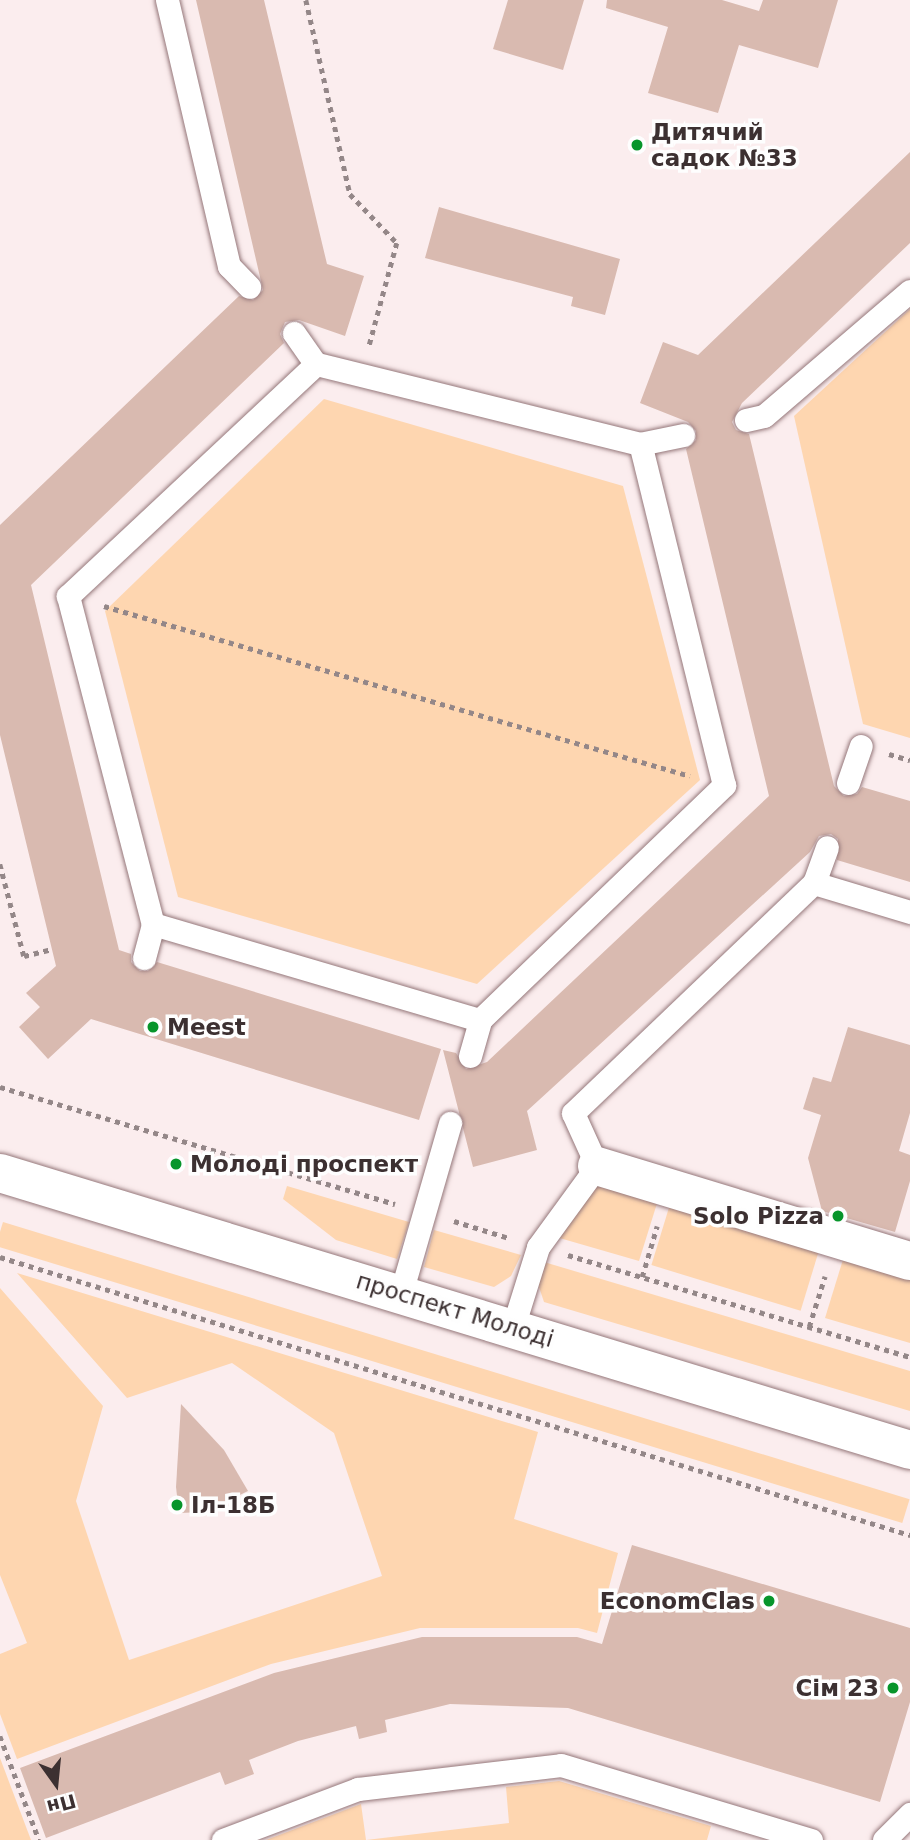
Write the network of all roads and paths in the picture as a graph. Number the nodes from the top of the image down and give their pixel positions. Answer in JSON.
{"nodes":[{"id":1,"x":167,"y":0,"type":"edge"},
{"id":2,"x":306,"y":0,"type":"edge"},
{"id":3,"x":249,"y":287,"type":"dead end"},
{"id":4,"x":910,"y":291,"type":"edge"},
{"id":5,"x":294,"y":334,"type":"dead end"},
{"id":6,"x":316,"y":364,"type":"junction"},
{"id":7,"x":362,"y":375,"type":"junction"},
{"id":8,"x":746,"y":420,"type":"dead end"},
{"id":9,"x":683,"y":435,"type":"dead end"},
{"id":10,"x":640,"y":444,"type":"junction"},
{"id":11,"x":68,"y":596,"type":"junction"},
{"id":12,"x":861,"y":746,"type":"dead end"},
{"id":13,"x":848,"y":783,"type":"dead end"},
{"id":14,"x":724,"y":785,"type":"junction"},
{"id":15,"x":827,"y":847,"type":"dead end"},
{"id":16,"x":0,"y":864,"type":"edge"},
{"id":17,"x":814,"y":883,"type":"junction"},
{"id":18,"x":910,"y":912,"type":"edge"},
{"id":19,"x":153,"y":924,"type":"junction"},
{"id":20,"x":52,"y":949,"type":"dead end"},
{"id":21,"x":144,"y":958,"type":"dead end"},
{"id":22,"x":480,"y":1020,"type":"junction"},
{"id":23,"x":470,"y":1056,"type":"dead end"},
{"id":24,"x":450,"y":1123,"type":"dead end"},
{"id":25,"x":597,"y":1166,"type":"junction"},
{"id":26,"x":0,"y":1173,"type":"edge"},
{"id":27,"x":669,"y":1188,"type":"junction"},
{"id":28,"x":836,"y":1238,"type":"junction"},
{"id":29,"x":0,"y":1257,"type":"edge"},
{"id":30,"x":910,"y":1261,"type":"edge"},
{"id":31,"x":642,"y":1277,"type":"dead end"},
{"id":32,"x":401,"y":1293,"type":"junction"},
{"id":33,"x":513,"y":1327,"type":"junction"},
{"id":34,"x":809,"y":1327,"type":"dead end"},
{"id":35,"x":910,"y":1450,"type":"edge"},
{"id":36,"x":910,"y":1535,"type":"edge"},
{"id":37,"x":0,"y":1736,"type":"edge"},
{"id":38,"x":910,"y":1814,"type":"edge"},
{"id":39,"x":39,"y":1840,"type":"edge"},
{"id":40,"x":223,"y":1840,"type":"edge"},
{"id":41,"x":811,"y":1840,"type":"edge"},
{"id":42,"x":884,"y":1840,"type":"edge"}],
"edges":[{"from":1,"to":3,"type":"lane"},
{"from":2,"to":7,"type":"path"},
{"from":4,"to":8,"type":"lane"},
{"from":5,"to":6,"type":"lane"},
{"from":6,"to":7,"type":"lane"},
{"from":6,"to":11,"type":"lane"},
{"from":7,"to":10,"type":"lane"},
{"from":9,"to":10,"type":"lane"},
{"from":10,"to":14,"type":"lane"},
{"from":11,"to":14,"type":"path"},
{"from":11,"to":19,"type":"lane"},
{"from":12,"to":13,"type":"lane"},
{"from":14,"to":22,"type":"lane"},
{"from":15,"to":17,"type":"lane"},
{"from":16,"to":20,"type":"path"},
{"from":17,"to":18,"type":"lane"},
{"from":17,"to":25,"type":"lane"},
{"from":19,"to":21,"type":"lane"},
{"from":19,"to":22,"type":"lane"},
{"from":22,"to":23,"type":"lane"},
{"from":24,"to":32,"type":"lane"},
{"from":25,"to":27,"type":"street"},
{"from":25,"to":33,"type":"lane"},
{"from":26,"to":32,"type":"street","name":"проспект Молоді"},
{"from":27,"to":28,"type":"street"},
{"from":27,"to":31,"type":"path"},
{"from":28,"to":30,"type":"street"},
{"from":28,"to":34,"type":"path"},
{"from":29,"to":36,"type":"path"},
{"from":32,"to":33,"type":"street","name":"проспект Молоді"},
{"from":33,"to":35,"type":"street","name":"проспект Молоді"},
{"from":37,"to":39,"type":"path"},
{"from":38,"to":42,"type":"lane"},
{"from":40,"to":41,"type":"lane"}]}
